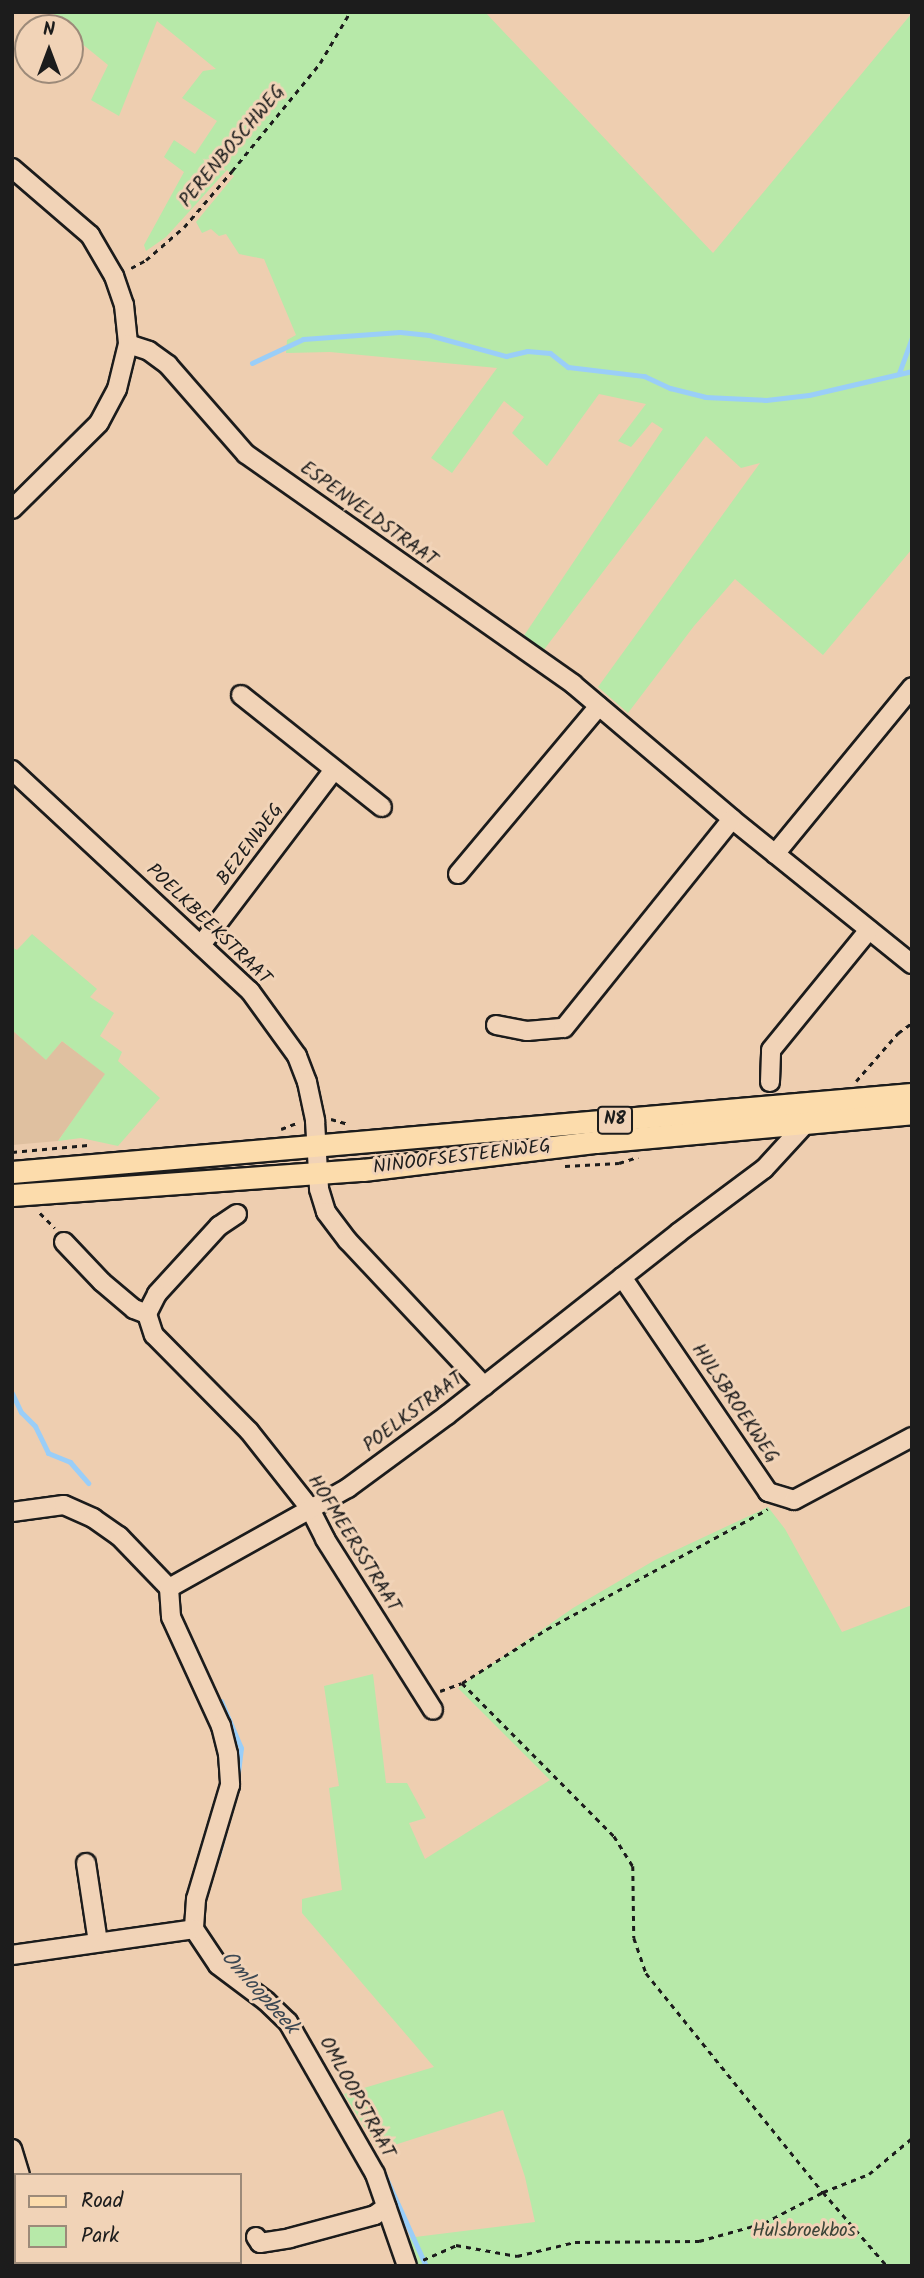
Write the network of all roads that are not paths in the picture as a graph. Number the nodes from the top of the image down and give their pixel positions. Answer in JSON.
{"nodes":[{"id":1,"x":12,"y":168,"type":"edge"},
{"id":2,"x":128,"y":344,"type":"junction"},
{"id":3,"x":12,"y":509,"type":"edge"},
{"id":4,"x":912,"y":687,"type":"edge"},
{"id":5,"x":241,"y":695,"type":"dead end"},
{"id":6,"x":599,"y":706,"type":"junction"},
{"id":7,"x":12,"y":770,"type":"edge"},
{"id":8,"x":334,"y":770,"type":"junction"},
{"id":9,"x":382,"y":807,"type":"dead end"},
{"id":10,"x":733,"y":820,"type":"junction"},
{"id":11,"x":775,"y":854,"type":"junction"},
{"id":12,"x":458,"y":874,"type":"dead end"},
{"id":13,"x":869,"y":930,"type":"junction"},
{"id":14,"x":201,"y":944,"type":"junction"},
{"id":15,"x":911,"y":961,"type":"edge"},
{"id":16,"x":496,"y":1025,"type":"dead end"},
{"id":17,"x":770,"y":1082,"type":"dead end"},
{"id":18,"x":912,"y":1094,"type":"edge"},
{"id":19,"x":912,"y":1113,"type":"edge"},
{"id":20,"x":808,"y":1121,"type":"junction"},
{"id":21,"x":317,"y":1146,"type":"junction"},
{"id":22,"x":12,"y":1172,"type":"edge"},
{"id":23,"x":319,"y":1174,"type":"junction"},
{"id":24,"x":12,"y":1195,"type":"edge"},
{"id":25,"x":237,"y":1214,"type":"dead end"},
{"id":26,"x":64,"y":1242,"type":"dead end"},
{"id":27,"x":622,"y":1276,"type":"junction"},
{"id":28,"x":147,"y":1314,"type":"junction"},
{"id":29,"x":484,"y":1386,"type":"junction"},
{"id":30,"x":912,"y":1437,"type":"edge"},
{"id":31,"x":309,"y":1507,"type":"junction"},
{"id":32,"x":12,"y":1512,"type":"edge"},
{"id":33,"x":169,"y":1588,"type":"junction"},
{"id":34,"x":429,"y":1703,"type":"road end"},
{"id":35,"x":86,"y":1863,"type":"dead end"},
{"id":36,"x":194,"y":1929,"type":"junction"},
{"id":37,"x":98,"y":1942,"type":"junction"},
{"id":38,"x":12,"y":1955,"type":"edge"},
{"id":39,"x":12,"y":2149,"type":"edge"},
{"id":40,"x":19,"y":2173,"type":"edge"},
{"id":41,"x":386,"y":2207,"type":"junction"},
{"id":42,"x":256,"y":2237,"type":"dead end"},
{"id":43,"x":407,"y":2266,"type":"edge"}],
"edges":[{"from":1,"to":2,"type":"street"},
{"from":2,"to":3,"type":"street"},
{"from":2,"to":6,"type":"street","name":"ESPENVELDSTRAAT"},
{"from":4,"to":11,"type":"street"},
{"from":5,"to":8,"type":"street"},
{"from":6,"to":10,"type":"street"},
{"from":6,"to":12,"type":"street"},
{"from":7,"to":14,"type":"street","name":"POELKBEEKSTRAAT"},
{"from":8,"to":9,"type":"street"},
{"from":8,"to":14,"type":"street","name":"BEZENWEG"},
{"from":10,"to":11,"type":"street"},
{"from":10,"to":16,"type":"street"},
{"from":11,"to":13,"type":"street"},
{"from":13,"to":15,"type":"street"},
{"from":13,"to":17,"type":"street"},
{"from":14,"to":21,"type":"street","name":"POELKBEEKSTRAAT"},
{"from":18,"to":21,"type":"main road","name":"NINOOFSESTEENWEG","number":"N8"},
{"from":19,"to":20,"type":"main road","name":"NINOOFSESTEENWEG","number":"N8"},
{"from":20,"to":23,"type":"main road","name":"NINOOFSESTEENWEG","number":"N8"},
{"from":20,"to":27,"type":"street","name":"POELKSTRAAT"},
{"from":21,"to":22,"type":"main road","name":"NINOOFSESTEENWEG","number":"N8"},
{"from":21,"to":23,"type":"street","name":"POELKBEEKSTRAAT"},
{"from":23,"to":24,"type":"main road","name":"NINOOFSESTEENWEG","number":"N8"},
{"from":23,"to":29,"type":"street","name":"POELKBEEKSTRAAT"},
{"from":25,"to":28,"type":"street"},
{"from":26,"to":28,"type":"street","name":"HOFMEERSSTRAAT"},
{"from":27,"to":29,"type":"street","name":"POELKSTRAAT"},
{"from":27,"to":30,"type":"street","name":"HULSBROEKWEG"},
{"from":28,"to":31,"type":"street","name":"HOFMEERSSTRAAT"},
{"from":29,"to":31,"type":"street","name":"POELKSTRAAT"},
{"from":31,"to":33,"type":"street","name":"POELKSTRAAT"},
{"from":31,"to":34,"type":"street","name":"HOFMEERSSTRAAT"},
{"from":32,"to":33,"type":"street"},
{"from":33,"to":36,"type":"street"},
{"from":35,"to":37,"type":"street"},
{"from":36,"to":37,"type":"street"},
{"from":36,"to":41,"type":"street","name":"OMLOOPSTRAAT"},
{"from":37,"to":38,"type":"street"},
{"from":39,"to":40,"type":"street"},
{"from":41,"to":42,"type":"street"},
{"from":41,"to":43,"type":"street","name":"OMLOOPSTRAAT"}]}
